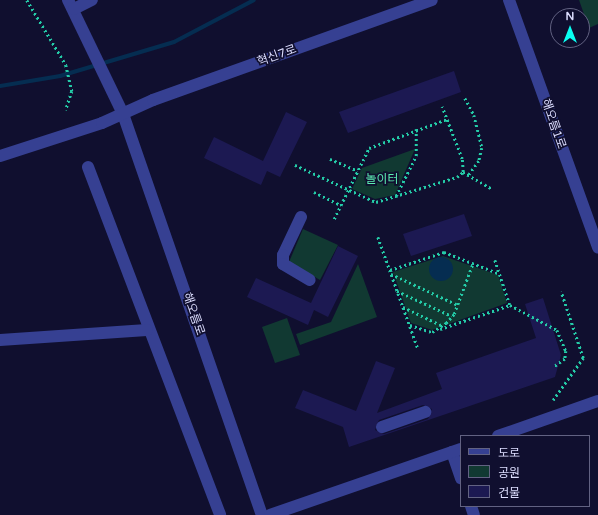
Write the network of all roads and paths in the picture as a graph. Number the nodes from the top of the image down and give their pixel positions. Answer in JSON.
{"nodes":[{"id":1,"x":28,"y":0,"type":"edge"},
{"id":2,"x":92,"y":0,"type":"edge"},
{"id":3,"x":432,"y":0,"type":"edge"},
{"id":4,"x":509,"y":0,"type":"edge"},
{"id":5,"x":71,"y":5,"type":"edge"},
{"id":6,"x":465,"y":98,"type":"dead end"},
{"id":7,"x":442,"y":107,"type":"dead end"},
{"id":8,"x":66,"y":110,"type":"dead end"},
{"id":9,"x":123,"y":114,"type":"junction"},
{"id":10,"x":447,"y":119,"type":"junction"},
{"id":11,"x":416,"y":130,"type":"junction"},
{"id":12,"x":0,"y":156,"type":"edge"},
{"id":13,"x":330,"y":159,"type":"dead end"},
{"id":14,"x":295,"y":165,"type":"dead end"},
{"id":15,"x":88,"y":167,"type":"dead end"},
{"id":16,"x":358,"y":171,"type":"junction"},
{"id":17,"x":464,"y":172,"type":"junction"},
{"id":18,"x":469,"y":175,"type":"junction"},
{"id":19,"x":493,"y":189,"type":"dead end"},
{"id":20,"x":349,"y":190,"type":"junction"},
{"id":21,"x":314,"y":192,"type":"dead end"},
{"id":22,"x":396,"y":196,"type":"junction"},
{"id":23,"x":341,"y":205,"type":"junction"},
{"id":24,"x":301,"y":217,"type":"dead end"},
{"id":25,"x":334,"y":219,"type":"dead end"},
{"id":26,"x":378,"y":237,"type":"dead end"},
{"id":27,"x":598,"y":247,"type":"edge"},
{"id":28,"x":495,"y":260,"type":"dead end"},
{"id":29,"x":473,"y":263,"type":"junction"},
{"id":30,"x":390,"y":270,"type":"junction"},
{"id":31,"x":499,"y":273,"type":"junction"},
{"id":32,"x":391,"y":274,"type":"junction"},
{"id":33,"x":310,"y":280,"type":"dead end"},
{"id":34,"x":397,"y":291,"type":"junction"},
{"id":35,"x":561,"y":292,"type":"dead end"},
{"id":36,"x":458,"y":305,"type":"junction"},
{"id":37,"x":510,"y":305,"type":"junction"},
{"id":38,"x":403,"y":307,"type":"junction"},
{"id":39,"x":452,"y":316,"type":"junction"},
{"id":40,"x":410,"y":325,"type":"junction"},
{"id":41,"x":443,"y":326,"type":"junction"},
{"id":42,"x":147,"y":330,"type":"junction"},
{"id":43,"x":439,"y":330,"type":"junction"},
{"id":44,"x":0,"y":340,"type":"edge"},
{"id":45,"x":418,"y":349,"type":"dead end"},
{"id":46,"x":554,"y":367,"type":"dead end"},
{"id":47,"x":553,"y":400,"type":"dead end"},
{"id":48,"x":598,"y":401,"type":"edge"},
{"id":49,"x":425,"y":412,"type":"dead end"},
{"id":50,"x":382,"y":427,"type":"dead end"},
{"id":51,"x":501,"y":435,"type":"edge"},
{"id":52,"x":456,"y":450,"type":"edge"},
{"id":53,"x":460,"y":472,"type":"edge"},
{"id":54,"x":220,"y":515,"type":"edge"},
{"id":55,"x":262,"y":515,"type":"edge"},
{"id":56,"x":270,"y":515,"type":"edge"}],
"edges":[{"from":1,"to":8,"type":"path"},
{"from":2,"to":5,"type":"street"},
{"from":3,"to":9,"type":"street","name":"혁신7로"},
{"from":4,"to":27,"type":"street","name":"해오름1로"},
{"from":5,"to":9,"type":"street","name":"해오름로"},
{"from":6,"to":18,"type":"path"},
{"from":7,"to":10,"type":"path"},
{"from":9,"to":12,"type":"street","name":"혁신7로"},
{"from":9,"to":55,"type":"street","name":"해오름로"},
{"from":10,"to":11,"type":"path"},
{"from":10,"to":17,"type":"path"},
{"from":11,"to":16,"type":"path"},
{"from":11,"to":22,"type":"path"},
{"from":13,"to":16,"type":"path"},
{"from":14,"to":20,"type":"path"},
{"from":15,"to":42,"type":"street"},
{"from":16,"to":20,"type":"path"},
{"from":17,"to":18,"type":"path"},
{"from":17,"to":22,"type":"path"},
{"from":18,"to":19,"type":"path"},
{"from":20,"to":22,"type":"path"},
{"from":20,"to":23,"type":"path"},
{"from":21,"to":23,"type":"path"},
{"from":23,"to":25,"type":"path"},
{"from":24,"to":33,"type":"street"},
{"from":26,"to":30,"type":"path"},
{"from":28,"to":31,"type":"path"},
{"from":29,"to":30,"type":"path"},
{"from":29,"to":31,"type":"path"},
{"from":29,"to":36,"type":"path"},
{"from":30,"to":32,"type":"path"},
{"from":31,"to":37,"type":"path"},
{"from":32,"to":34,"type":"path"},
{"from":32,"to":36,"type":"path"},
{"from":34,"to":38,"type":"path"},
{"from":34,"to":39,"type":"path"},
{"from":35,"to":47,"type":"path"},
{"from":36,"to":39,"type":"path"},
{"from":37,"to":43,"type":"path"},
{"from":37,"to":46,"type":"path"},
{"from":38,"to":40,"type":"path"},
{"from":38,"to":41,"type":"path"},
{"from":39,"to":41,"type":"path"},
{"from":40,"to":43,"type":"path"},
{"from":40,"to":45,"type":"path"},
{"from":41,"to":43,"type":"path"},
{"from":42,"to":44,"type":"street"},
{"from":42,"to":54,"type":"street"},
{"from":48,"to":51,"type":"street"},
{"from":49,"to":50,"type":"street"},
{"from":52,"to":53,"type":"street"},
{"from":52,"to":56,"type":"street"}]}
